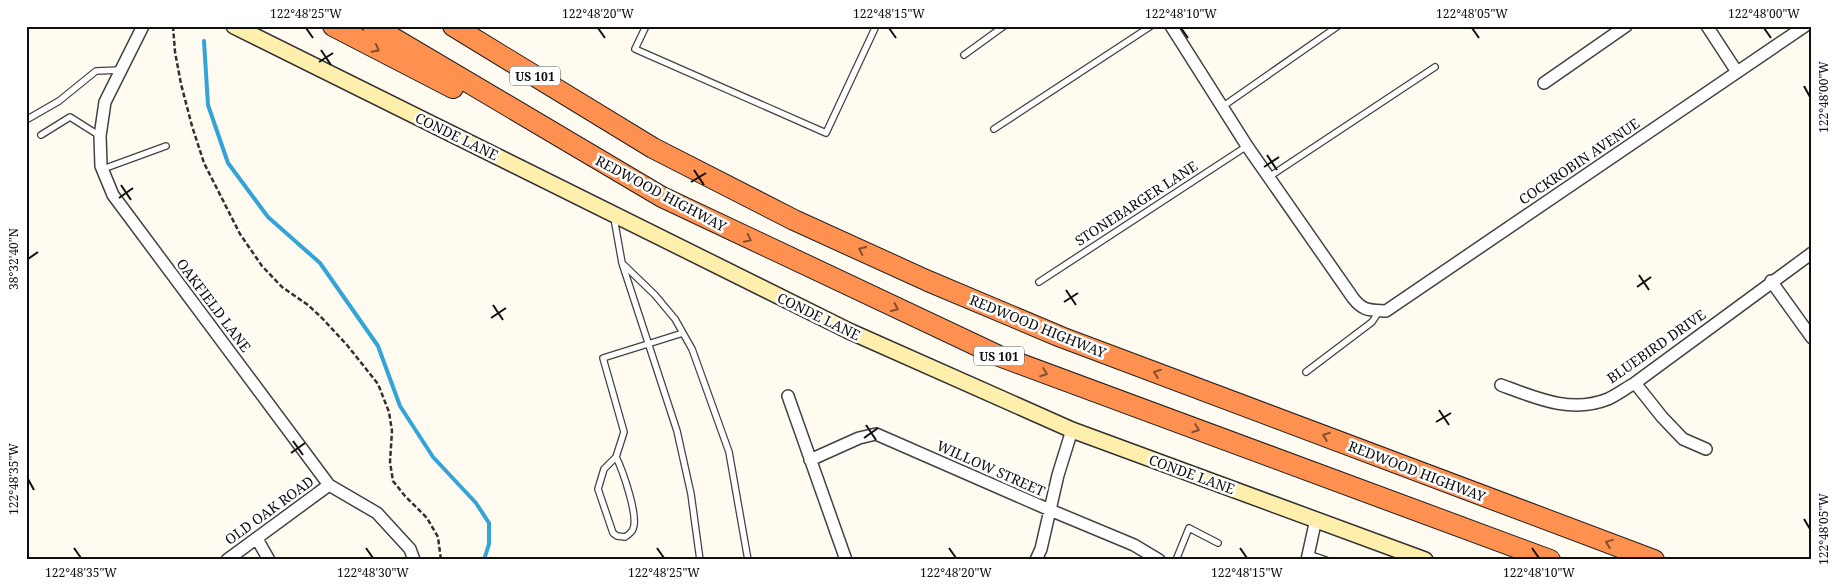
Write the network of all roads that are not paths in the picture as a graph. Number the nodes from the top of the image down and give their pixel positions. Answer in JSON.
{"nodes":[{"id":1,"x":143,"y":26,"type":"edge"},
{"id":2,"x":234,"y":26,"type":"edge"},
{"id":3,"x":333,"y":26,"type":"edge"},
{"id":4,"x":373,"y":26,"type":"edge"},
{"id":5,"x":453,"y":26,"type":"edge"},
{"id":6,"x":479,"y":26,"type":"edge"},
{"id":7,"x":646,"y":26,"type":"edge"},
{"id":8,"x":876,"y":26,"type":"edge"},
{"id":9,"x":1004,"y":26,"type":"edge"},
{"id":10,"x":1151,"y":26,"type":"edge"},
{"id":11,"x":1171,"y":26,"type":"edge"},
{"id":12,"x":1338,"y":26,"type":"edge"},
{"id":13,"x":1626,"y":26,"type":"edge"},
{"id":14,"x":1707,"y":26,"type":"edge"},
{"id":15,"x":1805,"y":26,"type":"edge"},
{"id":16,"x":964,"y":55,"type":"dead end"},
{"id":17,"x":1434,"y":66,"type":"dead end"},
{"id":18,"x":122,"y":70,"type":"junction"},
{"id":19,"x":1737,"y":72,"type":"junction"},
{"id":20,"x":1544,"y":83,"type":"dead end"},
{"id":21,"x":1222,"y":107,"type":"junction"},
{"id":22,"x":26,"y":120,"type":"edge"},
{"id":23,"x":618,"y":127,"type":"junction"},
{"id":24,"x":994,"y":129,"type":"dead end"},
{"id":25,"x":41,"y":135,"type":"dead end"},
{"id":26,"x":100,"y":136,"type":"junction"},
{"id":27,"x":166,"y":146,"type":"dead end"},
{"id":28,"x":1248,"y":146,"type":"junction"},
{"id":29,"x":602,"y":163,"type":"junction"},
{"id":30,"x":103,"y":168,"type":"junction"},
{"id":31,"x":1269,"y":177,"type":"junction"},
{"id":32,"x":613,"y":213,"type":"junction"},
{"id":33,"x":1812,"y":253,"type":"edge"},
{"id":34,"x":622,"y":263,"type":"junction"},
{"id":35,"x":1771,"y":281,"type":"junction"},
{"id":36,"x":1039,"y":282,"type":"dead end"},
{"id":37,"x":1380,"y":310,"type":"junction"},
{"id":38,"x":683,"y":333,"type":"junction"},
{"id":39,"x":1812,"y":338,"type":"edge"},
{"id":40,"x":649,"y":343,"type":"junction"},
{"id":41,"x":1306,"y":372,"type":"dead end"},
{"id":42,"x":1635,"y":383,"type":"junction"},
{"id":43,"x":1501,"y":385,"type":"dead end"},
{"id":44,"x":788,"y":396,"type":"dead end"},
{"id":45,"x":1072,"y":430,"type":"junction"},
{"id":46,"x":1706,"y":449,"type":"dead end"},
{"id":47,"x":616,"y":457,"type":"junction"},
{"id":48,"x":810,"y":460,"type":"junction"},
{"id":49,"x":329,"y":485,"type":"junction"},
{"id":50,"x":1050,"y":510,"type":"junction"},
{"id":51,"x":1316,"y":518,"type":"junction"},
{"id":52,"x":257,"y":539,"type":"junction"},
{"id":53,"x":1218,"y":542,"type":"dead end"},
{"id":54,"x":1307,"y":557,"type":"edge"},
{"id":55,"x":227,"y":560,"type":"edge"},
{"id":56,"x":269,"y":560,"type":"edge"},
{"id":57,"x":414,"y":560,"type":"edge"},
{"id":58,"x":700,"y":560,"type":"edge"},
{"id":59,"x":748,"y":560,"type":"edge"},
{"id":60,"x":846,"y":560,"type":"edge"},
{"id":61,"x":1036,"y":560,"type":"edge"},
{"id":62,"x":1159,"y":560,"type":"edge"},
{"id":63,"x":1176,"y":560,"type":"edge"},
{"id":64,"x":1326,"y":560,"type":"edge"},
{"id":65,"x":1425,"y":560,"type":"edge"},
{"id":66,"x":1550,"y":560,"type":"edge"},
{"id":67,"x":1654,"y":560,"type":"edge"}],
"edges":[{"from":1,"to":18,"type":"street","name":"OAKFIELD LANE"},
{"from":2,"to":32,"type":"street","name":"CONDE LANE"},
{"from":3,"to":29,"type":"highway","one_way":true},
{"from":4,"to":29,"type":"highway","name":"REDWOOD HIGHWAY","number":"US 101"},
{"from":5,"to":23,"type":"highway","name":"REDWOOD HIGHWAY","number":"US 101"},
{"from":6,"to":23,"type":"highway"},
{"from":7,"to":8,"type":"lane"},
{"from":9,"to":16,"type":"lane"},
{"from":10,"to":24,"type":"lane"},
{"from":11,"to":21,"type":"street"},
{"from":12,"to":21,"type":"lane"},
{"from":13,"to":20,"type":"street"},
{"from":14,"to":19,"type":"street"},
{"from":15,"to":19,"type":"street","name":"COCKROBIN AVENUE"},
{"from":17,"to":31,"type":"lane"},
{"from":18,"to":22,"type":"lane"},
{"from":18,"to":26,"type":"street","name":"OAKFIELD LANE"},
{"from":19,"to":37,"type":"street","name":"COCKROBIN AVENUE"},
{"from":21,"to":28,"type":"street"},
{"from":67,"to":23,"type":"highway","name":"REDWOOD HIGHWAY","number":"US 101","one_way":true},
{"from":25,"to":26,"type":"lane"},
{"from":26,"to":30,"type":"street","name":"OAKFIELD LANE"},
{"from":27,"to":30,"type":"lane"},
{"from":28,"to":31,"type":"street"},
{"from":28,"to":36,"type":"lane","name":"STONEBARGER LANE"},
{"from":29,"to":66,"type":"highway","name":"REDWOOD HIGHWAY","number":"US 101","one_way":true},
{"from":30,"to":49,"type":"street","name":"OAKFIELD LANE"},
{"from":31,"to":37,"type":"street","name":"COCKROBIN AVENUE"},
{"from":32,"to":34,"type":"lane"},
{"from":32,"to":45,"type":"street","name":"CONDE LANE"},
{"from":33,"to":35,"type":"street","name":"BLUEBIRD DRIVE"},
{"from":34,"to":38,"type":"lane"},
{"from":34,"to":40,"type":"lane"},
{"from":35,"to":39,"type":"street"},
{"from":35,"to":42,"type":"street","name":"BLUEBIRD DRIVE"},
{"from":37,"to":41,"type":"lane"},
{"from":38,"to":40,"type":"lane"},
{"from":38,"to":59,"type":"lane"},
{"from":40,"to":47,"type":"lane"},
{"from":40,"to":58,"type":"lane"},
{"from":42,"to":43,"type":"street","name":"BLUEBIRD DRIVE"},
{"from":42,"to":46,"type":"street"},
{"from":44,"to":48,"type":"street"},
{"from":45,"to":50,"type":"street"},
{"from":45,"to":51,"type":"street","name":"CONDE LANE"},
{"from":47,"to":47,"type":"lane"},
{"from":48,"to":50,"type":"street","name":"WILLOW STREET"},
{"from":48,"to":60,"type":"street"},
{"from":49,"to":52,"type":"street","name":"OLD OAK ROAD"},
{"from":49,"to":57,"type":"street","name":"OAKFIELD LANE"},
{"from":50,"to":61,"type":"street"},
{"from":50,"to":62,"type":"street","name":"WILLOW STREET"},
{"from":51,"to":54,"type":"street"},
{"from":51,"to":65,"type":"street","name":"CONDE LANE"},
{"from":52,"to":55,"type":"street","name":"OLD OAK ROAD"},
{"from":52,"to":56,"type":"street"},
{"from":53,"to":63,"type":"lane"},
{"from":54,"to":64,"type":"lane"}]}
